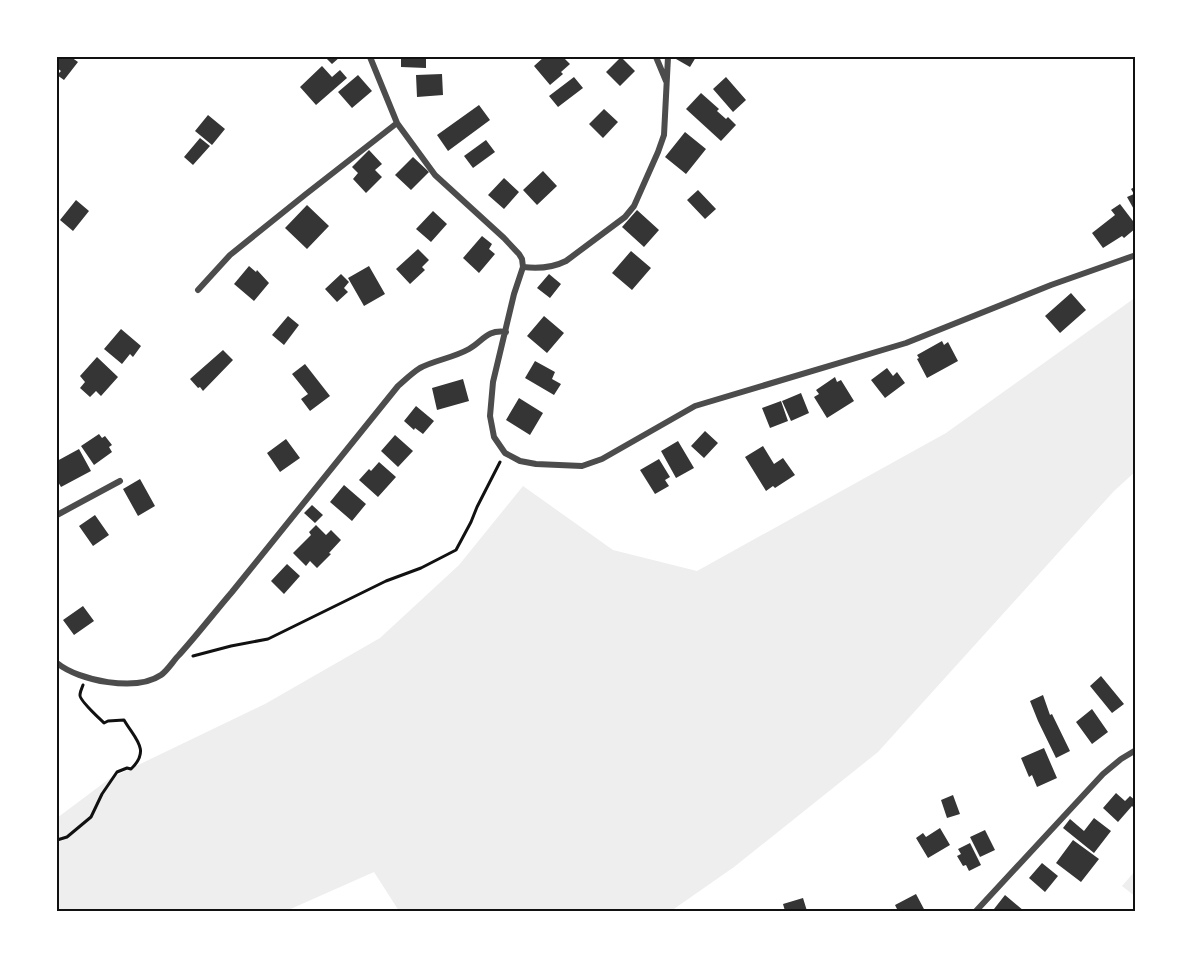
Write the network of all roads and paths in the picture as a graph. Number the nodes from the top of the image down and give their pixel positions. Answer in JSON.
{"nodes":[{"id":1,"x":370,"y":57,"type":"edge"},
{"id":2,"x":656,"y":57,"type":"edge"},
{"id":3,"x":668,"y":57,"type":"edge"},
{"id":4,"x":667,"y":83,"type":"junction"},
{"id":5,"x":398,"y":123,"type":"junction"},
{"id":6,"x":1136,"y":255,"type":"edge"},
{"id":7,"x":523,"y":267,"type":"junction"},
{"id":8,"x":198,"y":290,"type":"dead end"},
{"id":9,"x":506,"y":332,"type":"junction"},
{"id":10,"x":505,"y":453,"type":"junction"},
{"id":11,"x":120,"y":481,"type":"dead end"},
{"id":12,"x":57,"y":515,"type":"edge"},
{"id":13,"x":174,"y":661,"type":"junction"},
{"id":14,"x":57,"y":663,"type":"edge"},
{"id":15,"x":84,"y":676,"type":"junction"},
{"id":16,"x":1136,"y":750,"type":"edge"},
{"id":17,"x":57,"y":840,"type":"edge"},
{"id":18,"x":976,"y":911,"type":"edge"}],
"edges":[{"from":1,"to":5,"type":"street"},
{"from":2,"to":4,"type":"street"},
{"from":3,"to":4,"type":"street"},
{"from":4,"to":7,"type":"street"},
{"from":5,"to":7,"type":"street"},
{"from":5,"to":8,"type":"street"},
{"from":6,"to":10,"type":"street"},
{"from":7,"to":9,"type":"street"},
{"from":9,"to":10,"type":"street"},
{"from":9,"to":13,"type":"street"},
{"from":10,"to":13,"type":"path"},
{"from":11,"to":12,"type":"street"},
{"from":13,"to":15,"type":"street"},
{"from":14,"to":15,"type":"street"},
{"from":15,"to":17,"type":"path"},
{"from":16,"to":18,"type":"street"}]}
